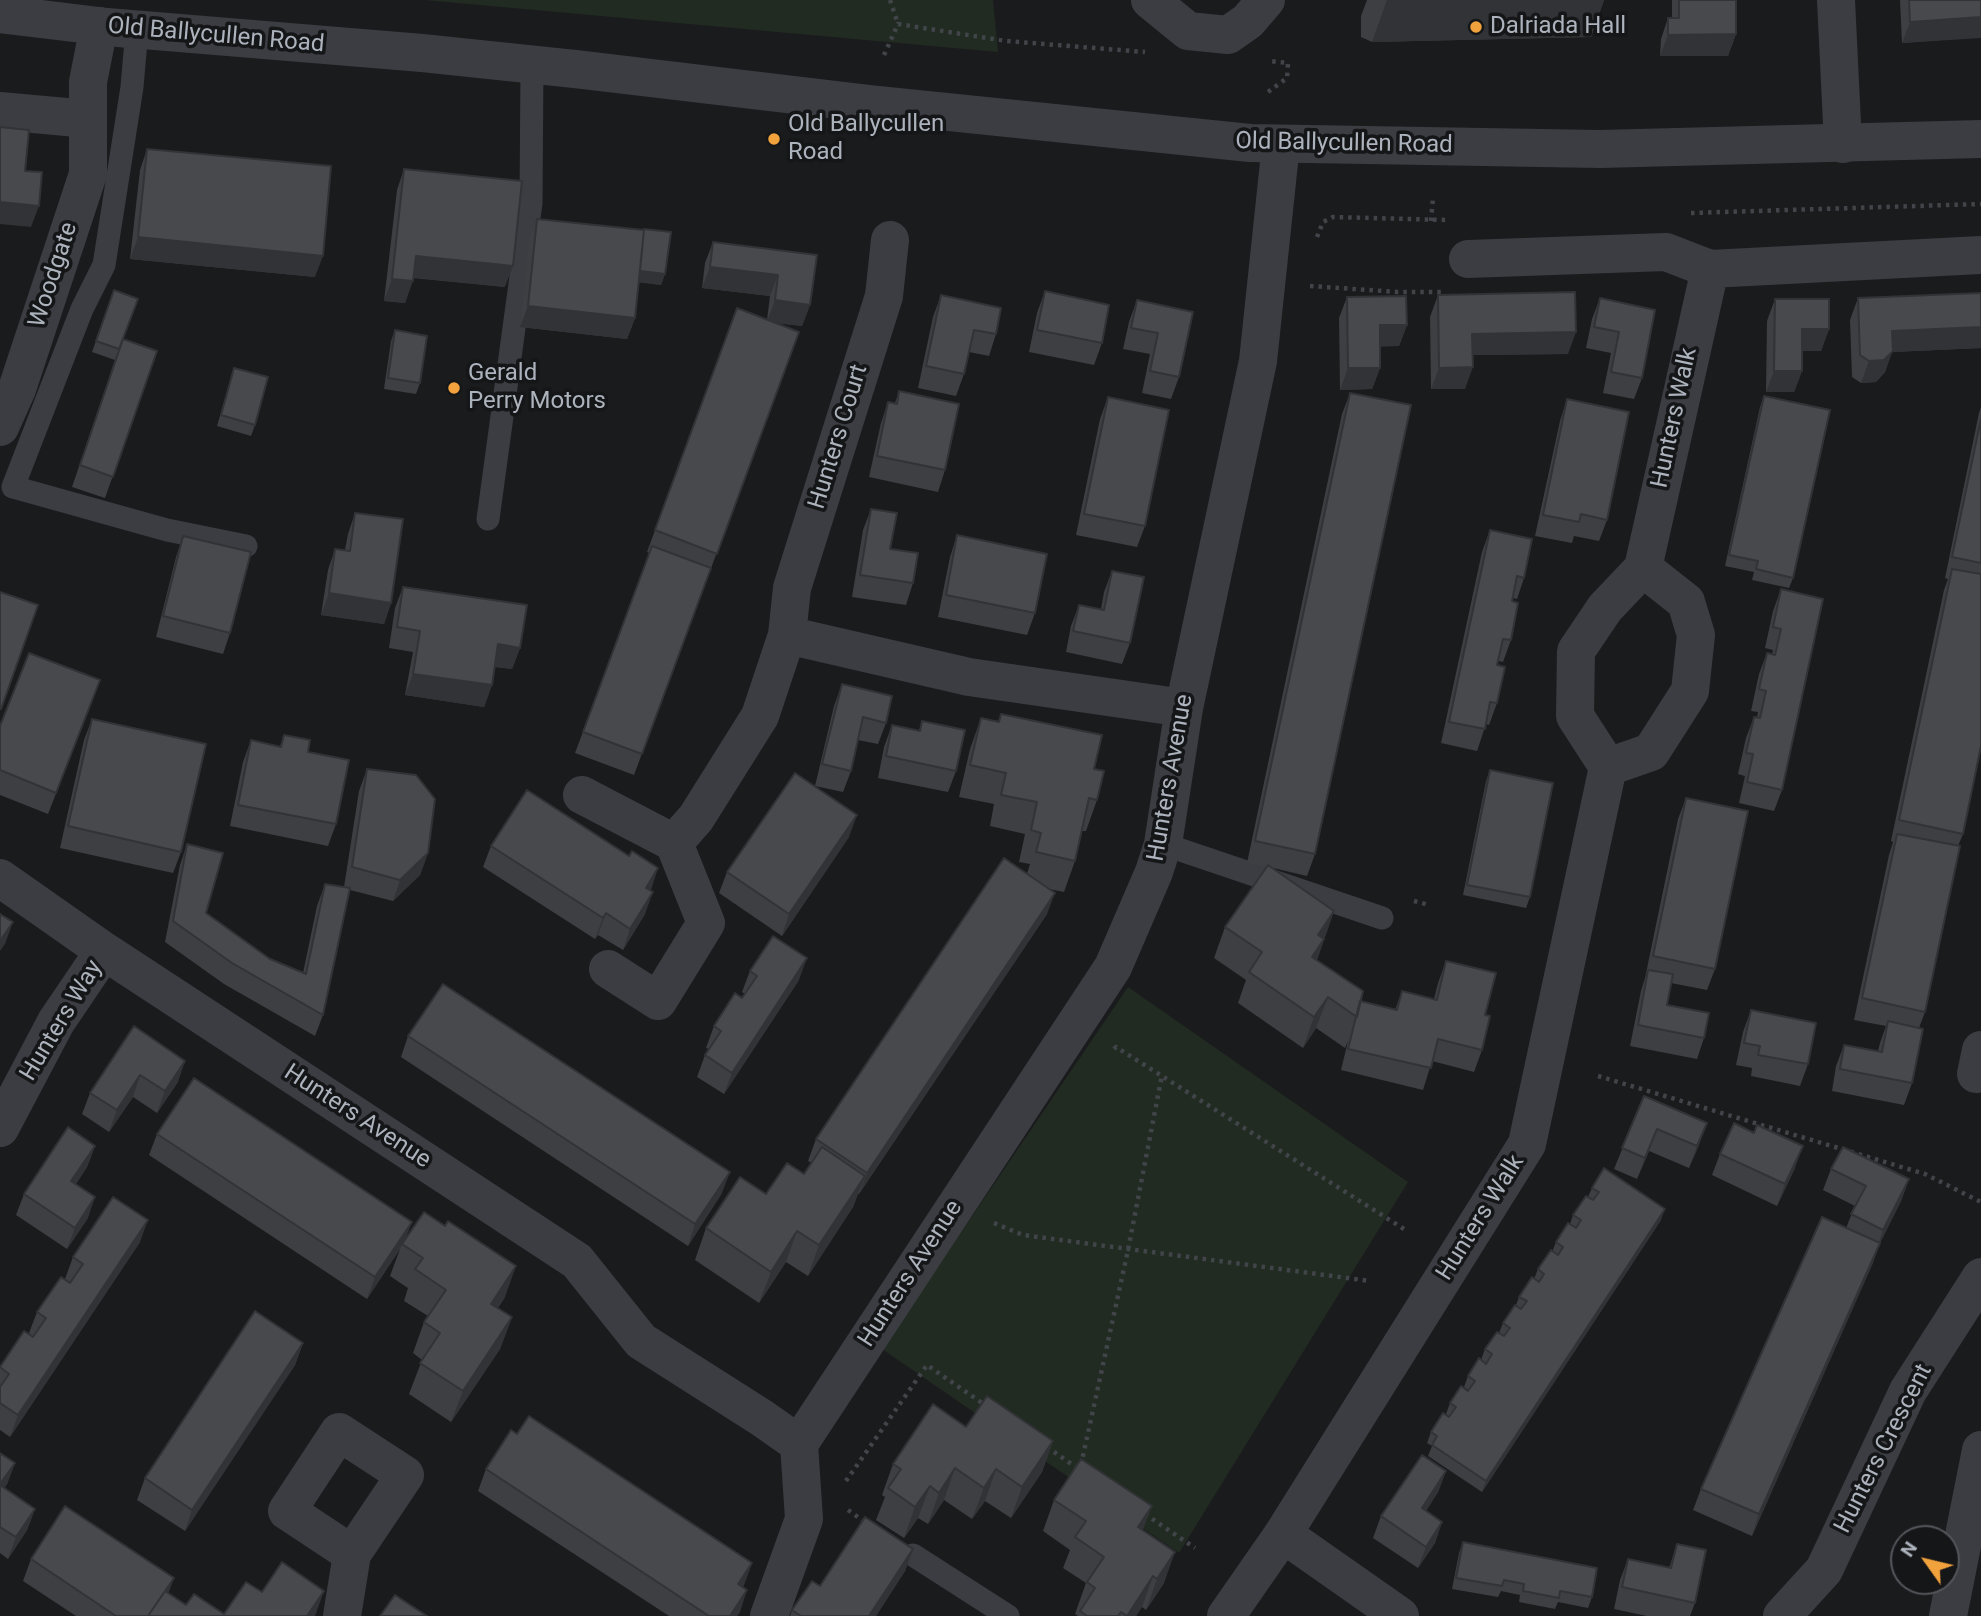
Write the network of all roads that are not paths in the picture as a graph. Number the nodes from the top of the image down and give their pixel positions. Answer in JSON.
{"nodes":[{"id":1,"x":1150,"y":0,"type":"edge"},
{"id":2,"x":1266,"y":0,"type":"edge"},
{"id":3,"x":1836,"y":0,"type":"edge"},
{"id":4,"x":0,"y":13,"type":"edge"},
{"id":5,"x":99,"y":26,"type":"junction"},
{"id":6,"x":137,"y":29,"type":"junction"},
{"id":7,"x":532,"y":64,"type":"junction"},
{"id":8,"x":0,"y":111,"type":"edge"},
{"id":9,"x":88,"y":119,"type":"junction"},
{"id":10,"x":1981,"y":139,"type":"edge"},
{"id":11,"x":1281,"y":144,"type":"junction"},
{"id":12,"x":1843,"y":144,"type":"junction"},
{"id":13,"x":890,"y":240,"type":"dead end"},
{"id":14,"x":1981,"y":255,"type":"edge"},
{"id":15,"x":1710,"y":269,"type":"junction"},
{"id":16,"x":1460,"y":275,"type":"road end"},
{"id":17,"x":0,"y":427,"type":"edge"},
{"id":18,"x":488,"y":519,"type":"dead end"},
{"id":19,"x":246,"y":546,"type":"dead end"},
{"id":20,"x":1643,"y":568,"type":"junction"},
{"id":21,"x":786,"y":635,"type":"junction"},
{"id":22,"x":1184,"y":708,"type":"junction"},
{"id":23,"x":1608,"y":767,"type":"junction"},
{"id":24,"x":582,"y":795,"type":"dead end"},
{"id":25,"x":674,"y":843,"type":"junction"},
{"id":26,"x":1163,"y":844,"type":"junction"},
{"id":27,"x":0,"y":878,"type":"edge"},
{"id":28,"x":1382,"y":918,"type":"dead end"},
{"id":29,"x":104,"y":951,"type":"junction"},
{"id":30,"x":608,"y":969,"type":"dead end"},
{"id":31,"x":0,"y":1128,"type":"edge"},
{"id":32,"x":1981,"y":1276,"type":"edge"},
{"id":33,"x":799,"y":1444,"type":"junction"},
{"id":34,"x":1981,"y":1450,"type":"edge"},
{"id":35,"x":1283,"y":1534,"type":"junction"},
{"id":36,"x":352,"y":1554,"type":"dead end"},
{"id":37,"x":914,"y":1555,"type":"road end"},
{"id":38,"x":342,"y":1616,"type":"edge"},
{"id":39,"x":769,"y":1616,"type":"edge"},
{"id":40,"x":1008,"y":1616,"type":"edge"},
{"id":41,"x":1226,"y":1616,"type":"edge"},
{"id":42,"x":1400,"y":1616,"type":"edge"},
{"id":43,"x":1782,"y":1616,"type":"edge"},
{"id":44,"x":1948,"y":1616,"type":"edge"}],
"edges":[{"from":1,"to":2,"type":"street"},
{"from":3,"to":12,"type":"street"},
{"from":4,"to":5,"type":"street","name":"Old Ballycullen Road"},
{"from":5,"to":6,"type":"street","name":"Old Ballycullen Road"},
{"from":5,"to":9,"type":"street","name":"Woodgate"},
{"from":6,"to":7,"type":"street","name":"Old Ballycullen Road"},
{"from":6,"to":19,"type":"lane"},
{"from":7,"to":11,"type":"street","name":"Old Ballycullen Road"},
{"from":7,"to":18,"type":"lane"},
{"from":8,"to":9,"type":"street"},
{"from":9,"to":17,"type":"street","name":"Woodgate"},
{"from":10,"to":12,"type":"street","name":"Old Ballycullen Road"},
{"from":11,"to":12,"type":"street","name":"Old Ballycullen Road"},
{"from":11,"to":22,"type":"street","name":"Hunters Avenue"},
{"from":13,"to":21,"type":"street","name":"Hunters Court"},
{"from":14,"to":15,"type":"street"},
{"from":15,"to":16,"type":"street"},
{"from":15,"to":20,"type":"street","name":"Hunters Walk"},
{"from":20,"to":23,"type":"street"},
{"from":20,"to":23,"type":"street"},
{"from":21,"to":22,"type":"street"},
{"from":21,"to":25,"type":"street","name":"Hunters Court"},
{"from":22,"to":26,"type":"street","name":"Hunters Avenue"},
{"from":23,"to":35,"type":"street","name":"Hunters Walk"},
{"from":24,"to":25,"type":"street"},
{"from":25,"to":30,"type":"street"},
{"from":26,"to":28,"type":"lane"},
{"from":26,"to":33,"type":"street","name":"Hunters Avenue"},
{"from":27,"to":29,"type":"street","name":"Hunters Avenue"},
{"from":29,"to":31,"type":"street","name":"Hunters Way"},
{"from":29,"to":33,"type":"street","name":"Hunters Avenue"},
{"from":32,"to":43,"type":"street","name":"Hunters Crescent"},
{"from":33,"to":39,"type":"street"},
{"from":34,"to":44,"type":"street"},
{"from":35,"to":41,"type":"street","name":"Hunters Walk"},
{"from":35,"to":42,"type":"street"},
{"from":36,"to":38,"type":"street"},
{"from":37,"to":40,"type":"lane"}]}
